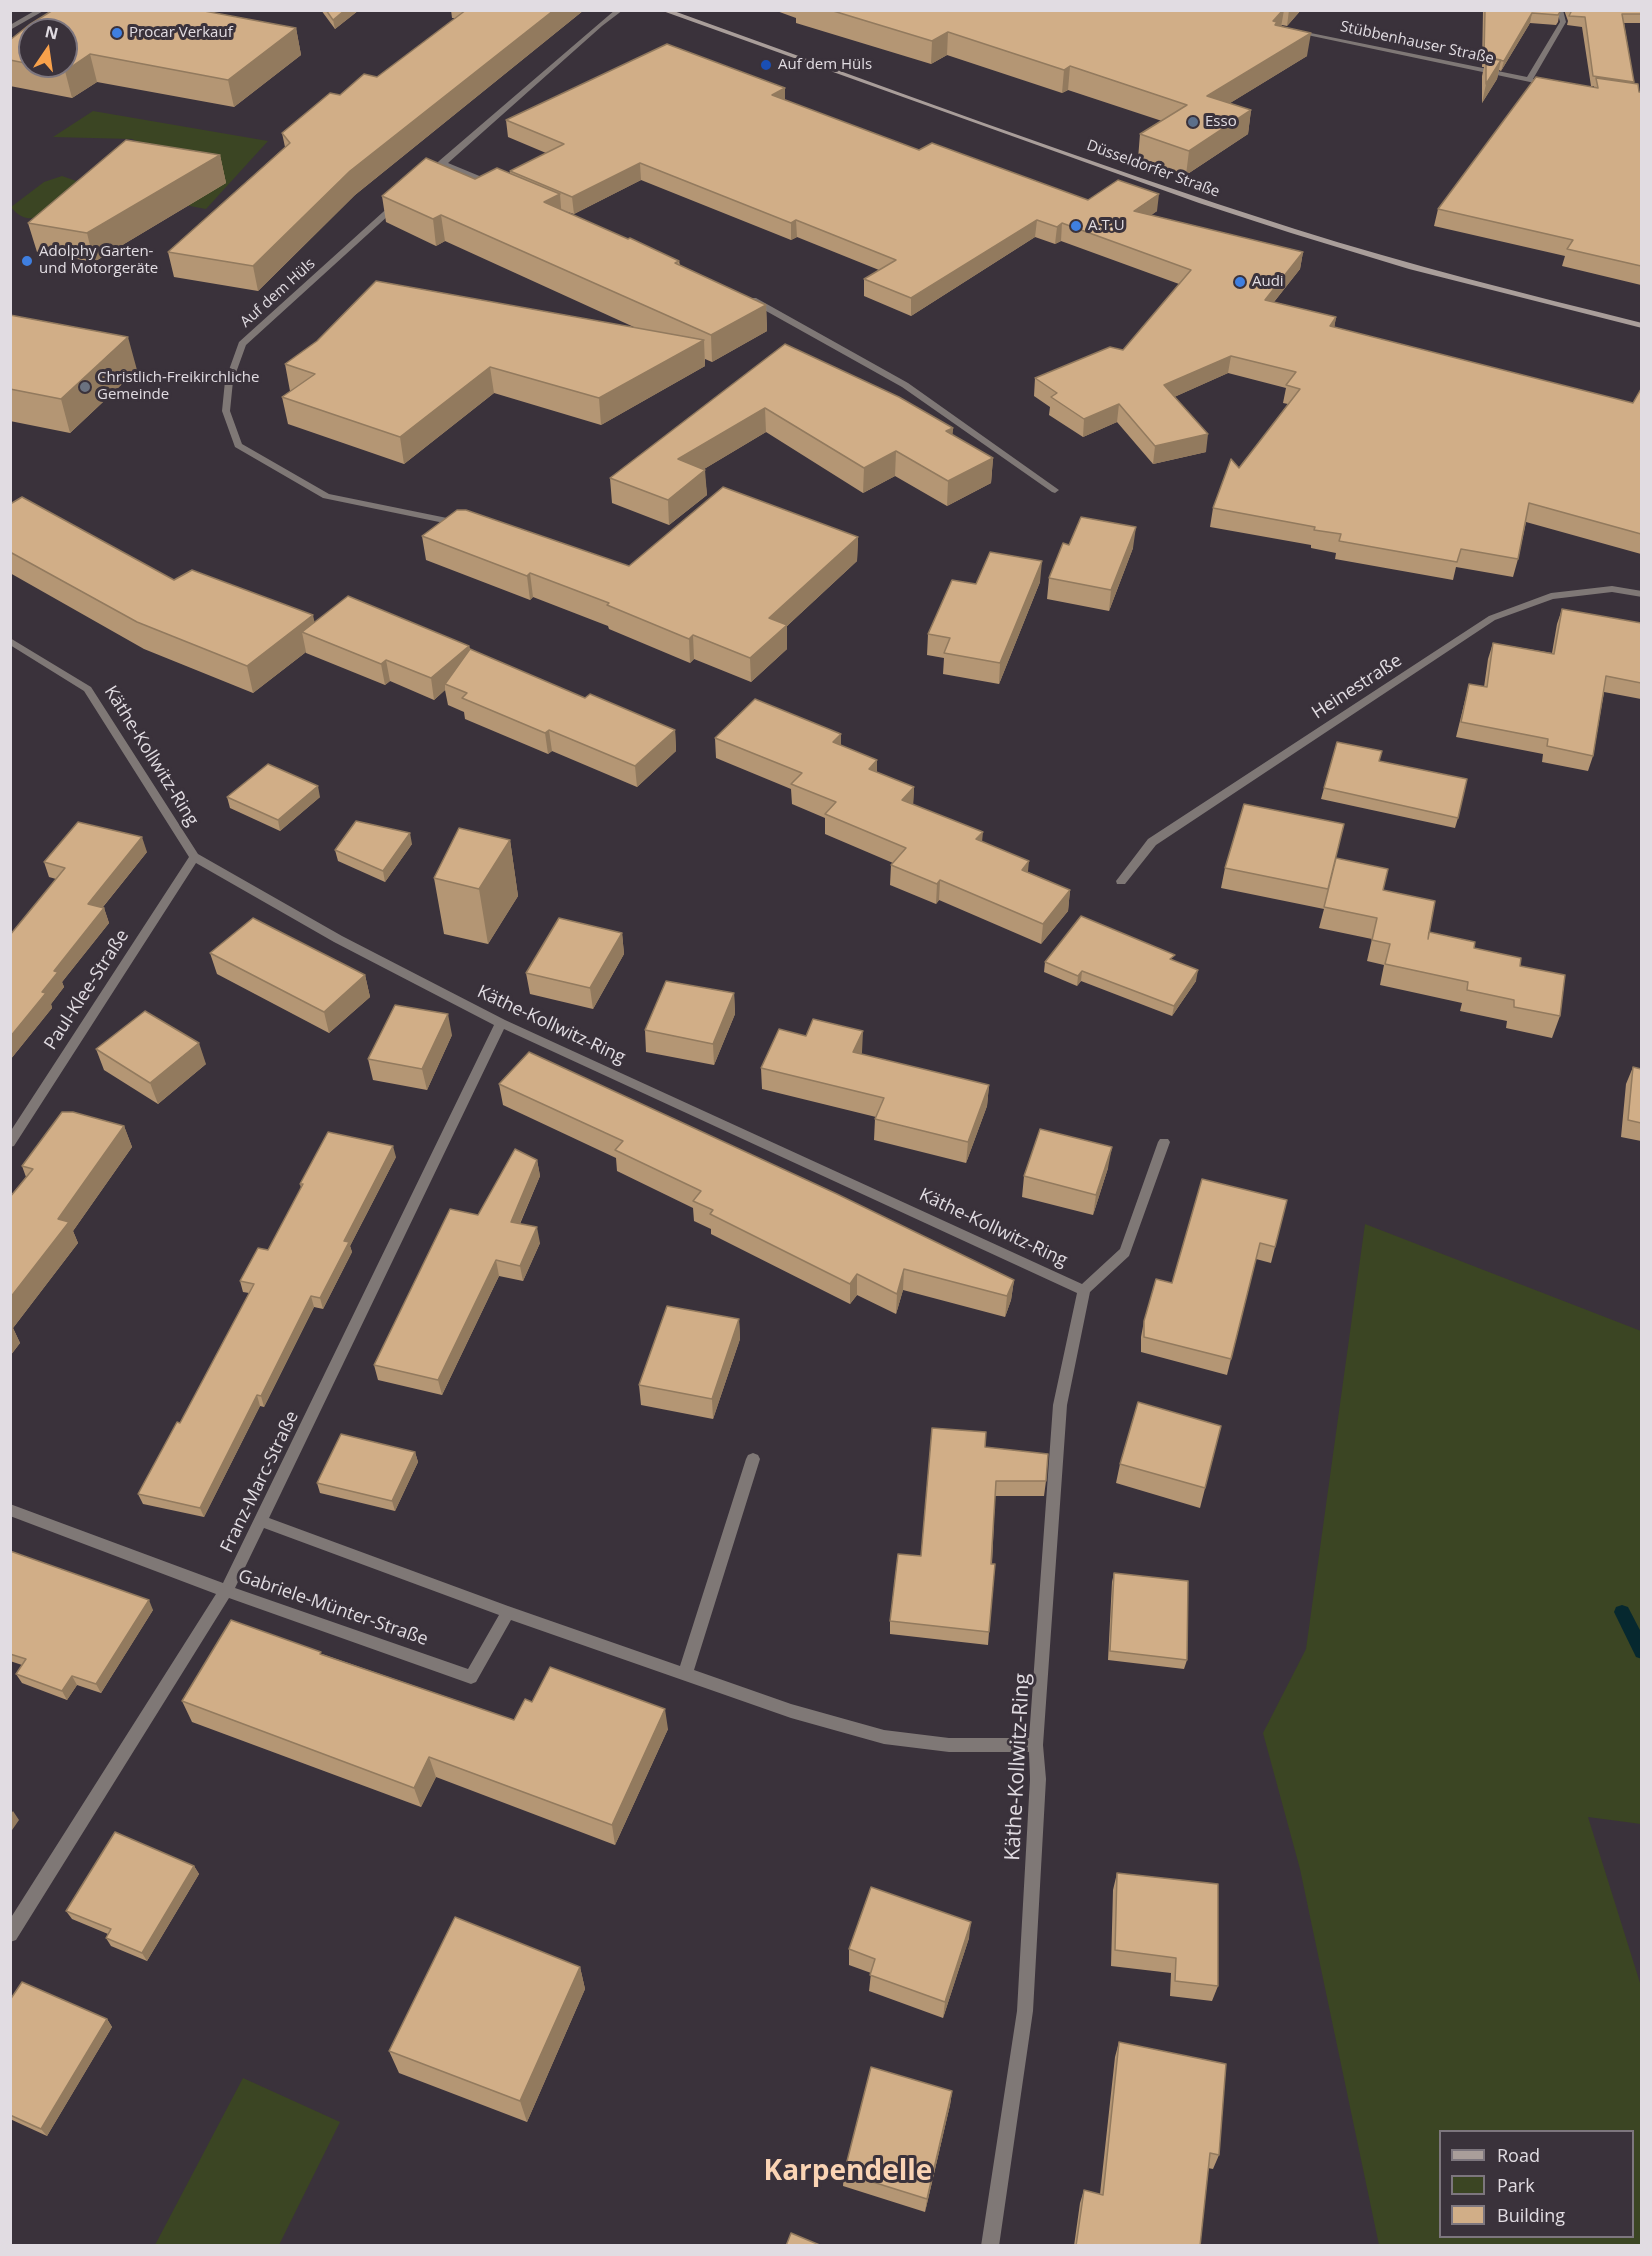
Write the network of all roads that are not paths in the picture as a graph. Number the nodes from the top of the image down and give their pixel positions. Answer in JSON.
{"nodes":[{"id":1,"x":42,"y":10,"type":"edge"},
{"id":2,"x":620,"y":10,"type":"edge"},
{"id":3,"x":663,"y":10,"type":"edge"},
{"id":4,"x":1560,"y":10,"type":"edge"},
{"id":5,"x":10,"y":28,"type":"edge"},
{"id":6,"x":1282,"y":29,"type":"edge"},
{"id":7,"x":1528,"y":81,"type":"junction"},
{"id":8,"x":1562,"y":86,"type":"edge"},
{"id":9,"x":442,"y":164,"type":"junction"},
{"id":10,"x":420,"y":184,"type":"edge"},
{"id":11,"x":495,"y":186,"type":"edge"},
{"id":12,"x":402,"y":200,"type":"edge"},
{"id":13,"x":745,"y":296,"type":"edge"},
{"id":14,"x":1641,"y":326,"type":"edge"},
{"id":15,"x":1056,"y":490,"type":"dead end"},
{"id":16,"x":444,"y":520,"type":"edge"},
{"id":17,"x":1641,"y":594,"type":"edge"},
{"id":18,"x":10,"y":641,"type":"edge"},
{"id":19,"x":194,"y":857,"type":"junction"},
{"id":20,"x":1121,"y":881,"type":"dead end"},
{"id":21,"x":501,"y":1023,"type":"junction"},
{"id":22,"x":1164,"y":1142,"type":"dead end"},
{"id":23,"x":10,"y":1143,"type":"edge"},
{"id":24,"x":1084,"y":1290,"type":"junction"},
{"id":25,"x":753,"y":1459,"type":"dead end"},
{"id":26,"x":10,"y":1510,"type":"edge"},
{"id":27,"x":261,"y":1521,"type":"junction"},
{"id":28,"x":226,"y":1591,"type":"junction"},
{"id":29,"x":508,"y":1612,"type":"junction"},
{"id":30,"x":685,"y":1674,"type":"junction"},
{"id":31,"x":1036,"y":1745,"type":"junction"},
{"id":32,"x":10,"y":1934,"type":"edge"},
{"id":33,"x":990,"y":2246,"type":"edge"}],
"edges":[{"from":1,"to":5,"type":"street"},
{"from":2,"to":9,"type":"street"},
{"from":3,"to":14,"type":"main road","name":"Düsseldorfer Straße"},
{"from":4,"to":7,"type":"street"},
{"from":6,"to":7,"type":"street","name":"Stübbenhauser Straße"},
{"from":7,"to":8,"type":"street","name":"Stübbenhauser Straße"},
{"from":9,"to":10,"type":"street"},
{"from":9,"to":11,"type":"street"},
{"from":12,"to":16,"type":"street","name":"Auf dem Hüls"},
{"from":13,"to":15,"type":"street"},
{"from":17,"to":20,"type":"street","name":"Heinestraße"},
{"from":18,"to":19,"type":"street","name":"Käthe-Kollwitz-Ring"},
{"from":19,"to":21,"type":"street","name":"Käthe-Kollwitz-Ring"},
{"from":19,"to":23,"type":"street","name":"Paul-Klee-Straße"},
{"from":21,"to":24,"type":"street","name":"Käthe-Kollwitz-Ring"},
{"from":21,"to":27,"type":"street","name":"Franz-Marc-Straße"},
{"from":22,"to":24,"type":"street"},
{"from":24,"to":31,"type":"street","name":"Käthe-Kollwitz-Ring"},
{"from":25,"to":30,"type":"street"},
{"from":26,"to":28,"type":"street","name":"Gabriele-Münter-Straße"},
{"from":27,"to":28,"type":"street","name":"Franz-Marc-Straße"},
{"from":27,"to":29,"type":"street"},
{"from":28,"to":29,"type":"street","name":"Gabriele-Münter-Straße"},
{"from":28,"to":32,"type":"street","name":"Franz-Marc-Straße"},
{"from":29,"to":30,"type":"street"},
{"from":30,"to":31,"type":"street"},
{"from":31,"to":33,"type":"street","name":"Käthe-Kollwitz-Ring"}]}
